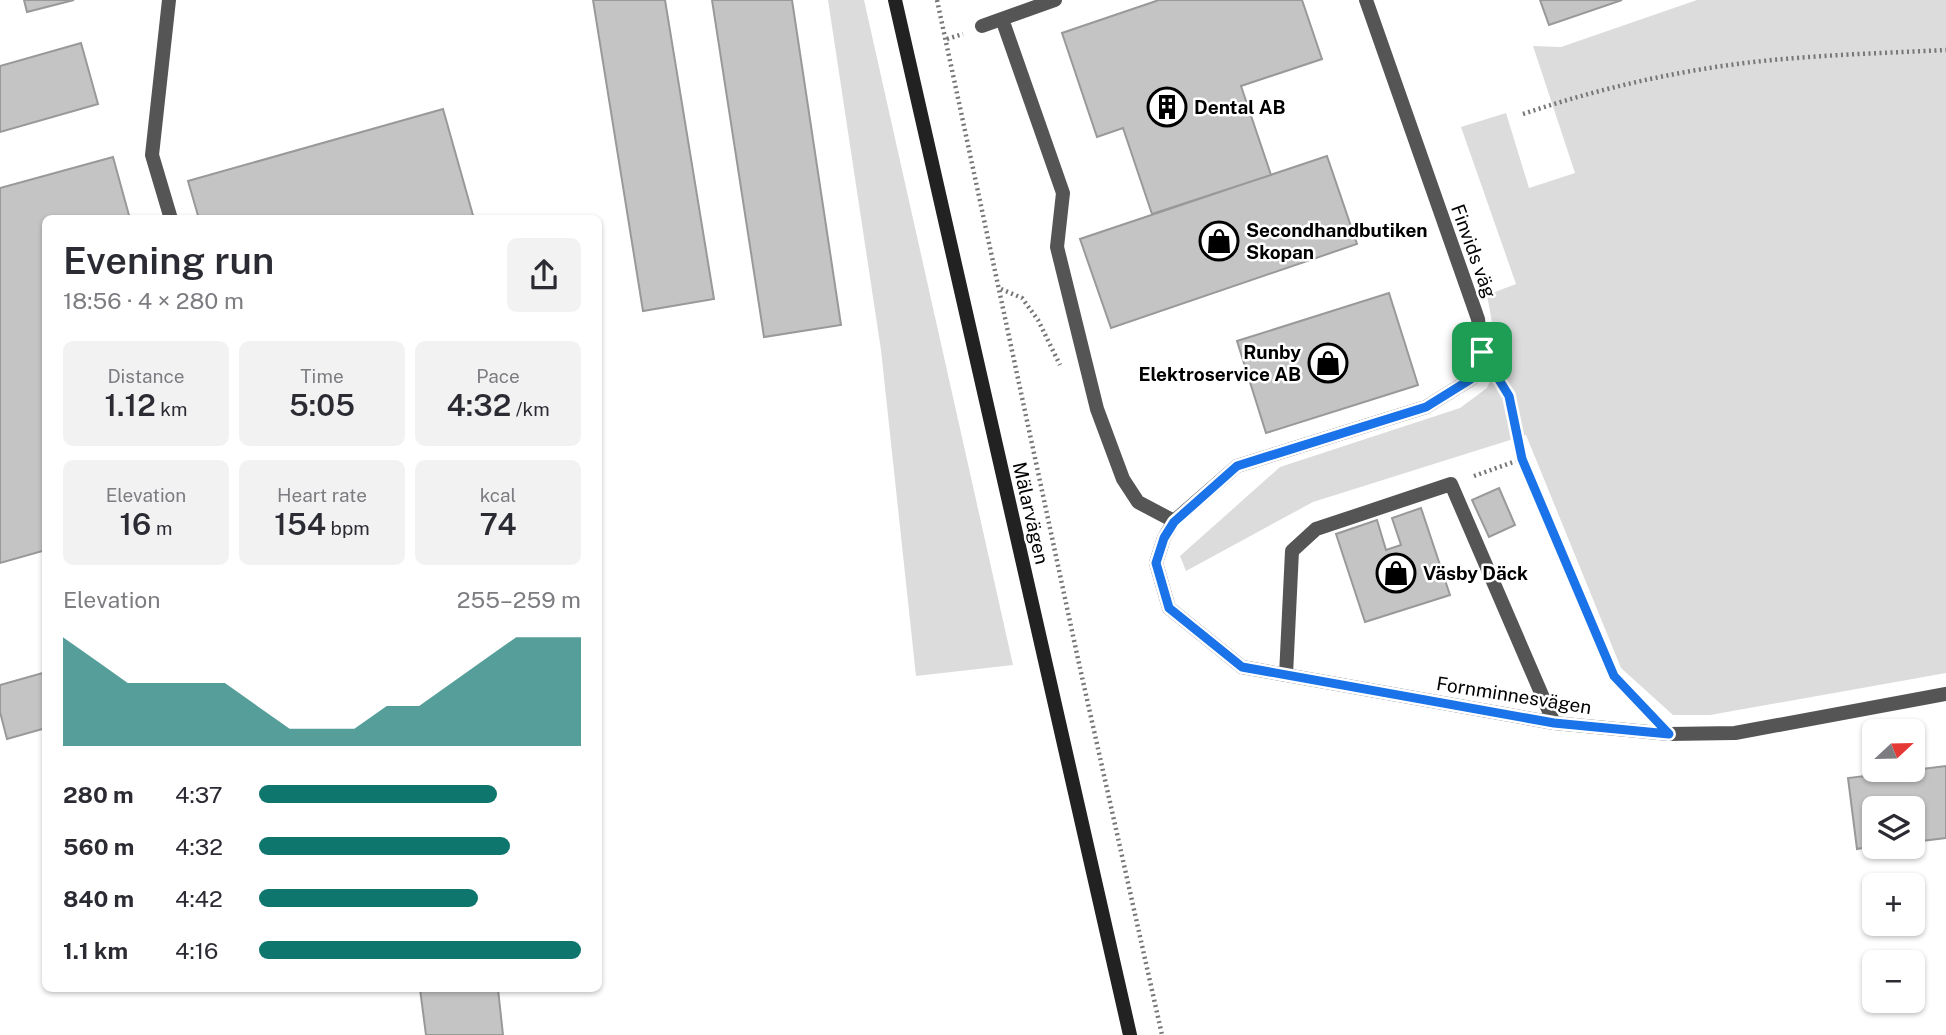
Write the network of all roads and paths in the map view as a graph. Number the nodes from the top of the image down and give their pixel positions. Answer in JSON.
{"nodes":[{"id":1,"x":169,"y":0,"type":"edge"},
{"id":2,"x":895,"y":0,"type":"edge"},
{"id":3,"x":937,"y":0,"type":"edge"},
{"id":4,"x":1055,"y":0,"type":"edge"},
{"id":5,"x":1366,"y":0,"type":"edge"},
{"id":6,"x":1002,"y":19,"type":"junction"},
{"id":7,"x":982,"y":26,"type":"dead end"},
{"id":8,"x":1946,"y":50,"type":"edge"},
{"id":9,"x":1523,"y":114,"type":"dead end"},
{"id":10,"x":170,"y":215,"type":"edge"},
{"id":11,"x":1000,"y":289,"type":"junction"},
{"id":12,"x":1482,"y":352,"type":"junction"},
{"id":13,"x":1068,"y":372,"type":"dead end"},
{"id":14,"x":1522,"y":459,"type":"junction"},
{"id":15,"x":1451,"y":484,"type":"junction"},
{"id":16,"x":1174,"y":522,"type":"junction"},
{"id":17,"x":1286,"y":675,"type":"junction"},
{"id":18,"x":1946,"y":694,"type":"edge"},
{"id":19,"x":1554,"y":723,"type":"junction"},
{"id":20,"x":1669,"y":734,"type":"junction"},
{"id":21,"x":1130,"y":1035,"type":"edge"},
{"id":22,"x":1161,"y":1035,"type":"edge"}],
"edges":[{"from":1,"to":10,"type":"street"},
{"from":2,"to":21,"type":"main road","name":"Mälarvägen"},
{"from":3,"to":11,"type":"path"},
{"from":4,"to":6,"type":"street"},
{"from":5,"to":12,"type":"street","name":"Finvids väg"},
{"from":6,"to":7,"type":"street"},
{"from":6,"to":16,"type":"street"},
{"from":8,"to":9,"type":"path"},
{"from":11,"to":13,"type":"path"},
{"from":11,"to":22,"type":"path"},
{"from":12,"to":14,"type":"path"},
{"from":12,"to":16,"type":"street"},
{"from":14,"to":15,"type":"path"},
{"from":14,"to":20,"type":"path"},
{"from":15,"to":17,"type":"street"},
{"from":15,"to":19,"type":"street"},
{"from":16,"to":17,"type":"street","name":"Fornminnesvägen"},
{"from":17,"to":19,"type":"street","name":"Fornminnesvägen"},
{"from":18,"to":20,"type":"street","name":"Fornminnesvägen"},
{"from":19,"to":20,"type":"street","name":"Fornminnesvägen"}]}
